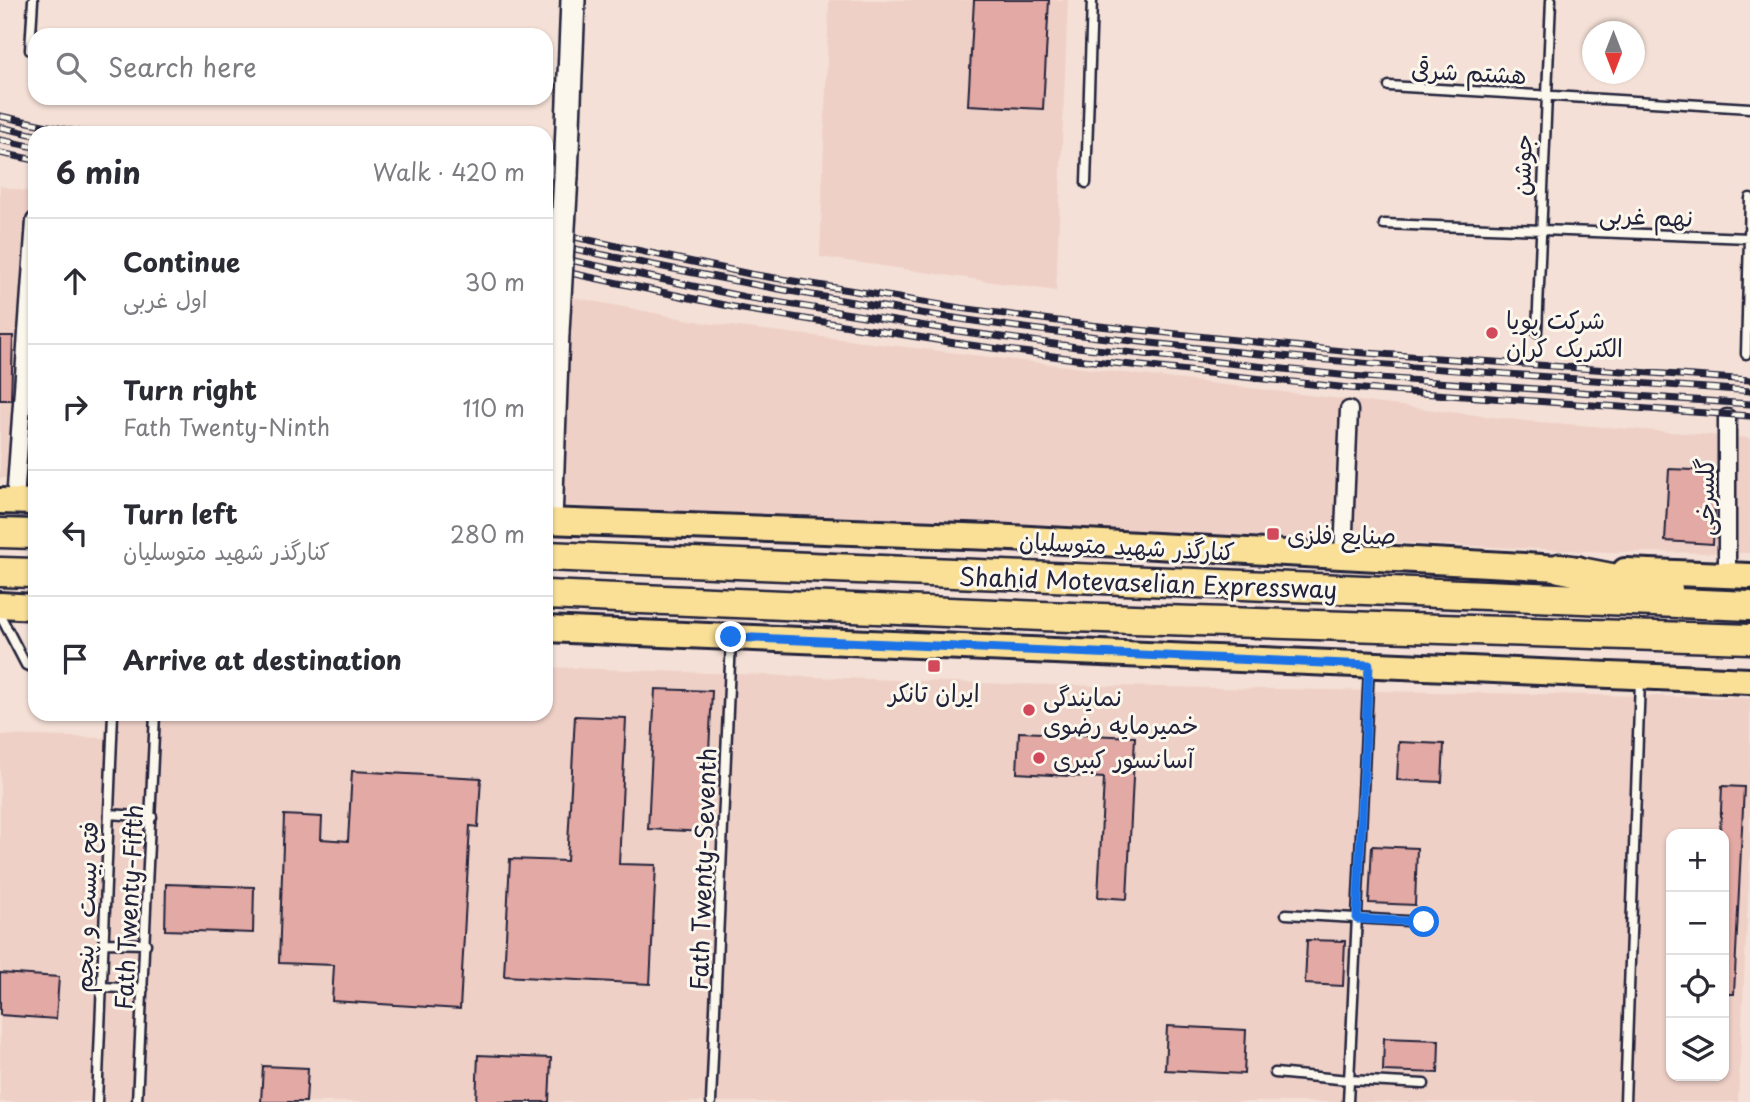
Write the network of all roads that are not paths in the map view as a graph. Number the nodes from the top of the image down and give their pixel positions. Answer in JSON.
{"nodes":[{"id":1,"x":33,"y":0,"type":"edge"},
{"id":2,"x":573,"y":0,"type":"edge"},
{"id":3,"x":1092,"y":0,"type":"edge"},
{"id":4,"x":1551,"y":0,"type":"edge"},
{"id":5,"x":32,"y":28,"type":"edge"},
{"id":6,"x":1389,"y":86,"type":"dead end"},
{"id":7,"x":1547,"y":94,"type":"junction"},
{"id":8,"x":1750,"y":108,"type":"edge"},
{"id":9,"x":1086,"y":183,"type":"dead end"},
{"id":10,"x":1750,"y":198,"type":"edge"},
{"id":11,"x":1384,"y":224,"type":"dead end"},
{"id":12,"x":1541,"y":230,"type":"junction"},
{"id":13,"x":1749,"y":238,"type":"edge"},
{"id":14,"x":28,"y":330,"type":"edge"},
{"id":15,"x":1537,"y":332,"type":"dead end"},
{"id":16,"x":1746,"y":354,"type":"dead end"},
{"id":17,"x":1349,"y":410,"type":"dead end"},
{"id":18,"x":553,"y":416,"type":"edge"},
{"id":19,"x":1727,"y":418,"type":"dead end"},
{"id":20,"x":17,"y":501,"type":"edge"},
{"id":21,"x":553,"y":521,"type":"edge"},
{"id":22,"x":0,"y":533,"type":"edge"},
{"id":23,"x":28,"y":534,"type":"edge"},
{"id":24,"x":553,"y":556,"type":"edge"},
{"id":25,"x":1343,"y":556,"type":"junction"},
{"id":26,"x":1560,"y":568,"type":"junction"},
{"id":27,"x":0,"y":572,"type":"edge"},
{"id":28,"x":28,"y":573,"type":"edge"},
{"id":29,"x":1738,"y":576,"type":"edge"},
{"id":30,"x":553,"y":596,"type":"edge"},
{"id":31,"x":0,"y":605,"type":"edge"},
{"id":32,"x":1750,"y":606,"type":"edge"},
{"id":33,"x":28,"y":607,"type":"edge"},
{"id":34,"x":0,"y":615,"type":"edge"},
{"id":35,"x":553,"y":629,"type":"edge"},
{"id":36,"x":731,"y":637,"type":"junction"},
{"id":37,"x":1750,"y":639,"type":"edge"},
{"id":38,"x":1369,"y":665,"type":"junction"},
{"id":39,"x":28,"y":666,"type":"edge"},
{"id":40,"x":1640,"y":677,"type":"junction"},
{"id":41,"x":1750,"y":681,"type":"edge"},
{"id":42,"x":113,"y":721,"type":"edge"},
{"id":43,"x":155,"y":721,"type":"edge"},
{"id":44,"x":108,"y":814,"type":"junction"},
{"id":45,"x":152,"y":817,"type":"junction"},
{"id":46,"x":1286,"y":914,"type":"dead end"},
{"id":47,"x":1357,"y":919,"type":"junction"},
{"id":48,"x":1424,"y":922,"type":"dead end"},
{"id":49,"x":104,"y":943,"type":"junction"},
{"id":50,"x":146,"y":944,"type":"junction"},
{"id":51,"x":101,"y":987,"type":"junction"},
{"id":52,"x":143,"y":989,"type":"junction"},
{"id":53,"x":1275,"y":1073,"type":"dead end"},
{"id":54,"x":1349,"y":1080,"type":"junction"},
{"id":55,"x":1424,"y":1084,"type":"dead end"},
{"id":56,"x":97,"y":1102,"type":"edge"},
{"id":57,"x":137,"y":1102,"type":"edge"},
{"id":58,"x":711,"y":1102,"type":"edge"},
{"id":59,"x":1348,"y":1102,"type":"edge"},
{"id":60,"x":1625,"y":1102,"type":"edge"}],
"edges":[{"from":1,"to":5,"type":"lane"},
{"from":2,"to":18,"type":"street","bridge":true},
{"from":3,"to":9,"type":"lane"},
{"from":4,"to":7,"type":"lane","name":"جوشن"},
{"from":6,"to":7,"type":"lane","name":"هشتم شرقی"},
{"from":7,"to":8,"type":"lane","name":"هشتم شرقی"},
{"from":7,"to":12,"type":"lane","name":"جوشن"},
{"from":10,"to":13,"type":"lane"},
{"from":11,"to":12,"type":"lane","name":"نهم غربی"},
{"from":12,"to":13,"type":"lane","name":"نهم غربی"},
{"from":12,"to":15,"type":"lane","name":"جوشن"},
{"from":13,"to":16,"type":"lane"},
{"from":14,"to":20,"type":"street"},
{"from":17,"to":25,"type":"street"},
{"from":19,"to":29,"type":"street","name":"گلسرخی"},
{"from":21,"to":25,"type":"main road","name":"کنارگذر شهید متوسلیان"},
{"from":22,"to":23,"type":"highway"},
{"from":24,"to":32,"type":"highway","name":"Shahid Motevaselian Expressway"},
{"from":25,"to":26,"type":"main road","name":"کنارگذر شهید متوسلیان"},
{"from":26,"to":29,"type":"main road","name":"کنارگذر شهید متوسلیان"},
{"from":26,"to":32,"type":"highway"},
{"from":27,"to":28,"type":"highway"},
{"from":30,"to":37,"type":"highway","name":"Shahid Motevaselian Expressway"},
{"from":31,"to":33,"type":"main road"},
{"from":34,"to":39,"type":"lane"},
{"from":35,"to":36,"type":"main road"},
{"from":36,"to":38,"type":"main road"},
{"from":36,"to":58,"type":"lane","name":"Fath Twenty-Seventh"},
{"from":38,"to":40,"type":"main road"},
{"from":38,"to":47,"type":"lane"},
{"from":40,"to":41,"type":"main road"},
{"from":40,"to":60,"type":"lane"},
{"from":42,"to":44,"type":"lane","name":"فتح بیست و پنجم"},
{"from":43,"to":45,"type":"lane","name":"Fath Twenty-Fifth"},
{"from":44,"to":45,"type":"lane"},
{"from":44,"to":49,"type":"lane","name":"فتح بیست و پنجم"},
{"from":45,"to":50,"type":"lane","name":"Fath Twenty-Fifth"},
{"from":46,"to":47,"type":"lane"},
{"from":47,"to":48,"type":"lane"},
{"from":47,"to":54,"type":"lane"},
{"from":49,"to":50,"type":"lane"},
{"from":49,"to":51,"type":"lane","name":"فتح بیست و پنجم"},
{"from":50,"to":52,"type":"lane","name":"Fath Twenty-Fifth"},
{"from":51,"to":52,"type":"lane"},
{"from":51,"to":56,"type":"lane","name":"فتح بیست و پنجم"},
{"from":52,"to":57,"type":"lane","name":"Fath Twenty-Fifth"},
{"from":53,"to":54,"type":"lane"},
{"from":54,"to":55,"type":"lane"},
{"from":54,"to":59,"type":"lane"}]}
